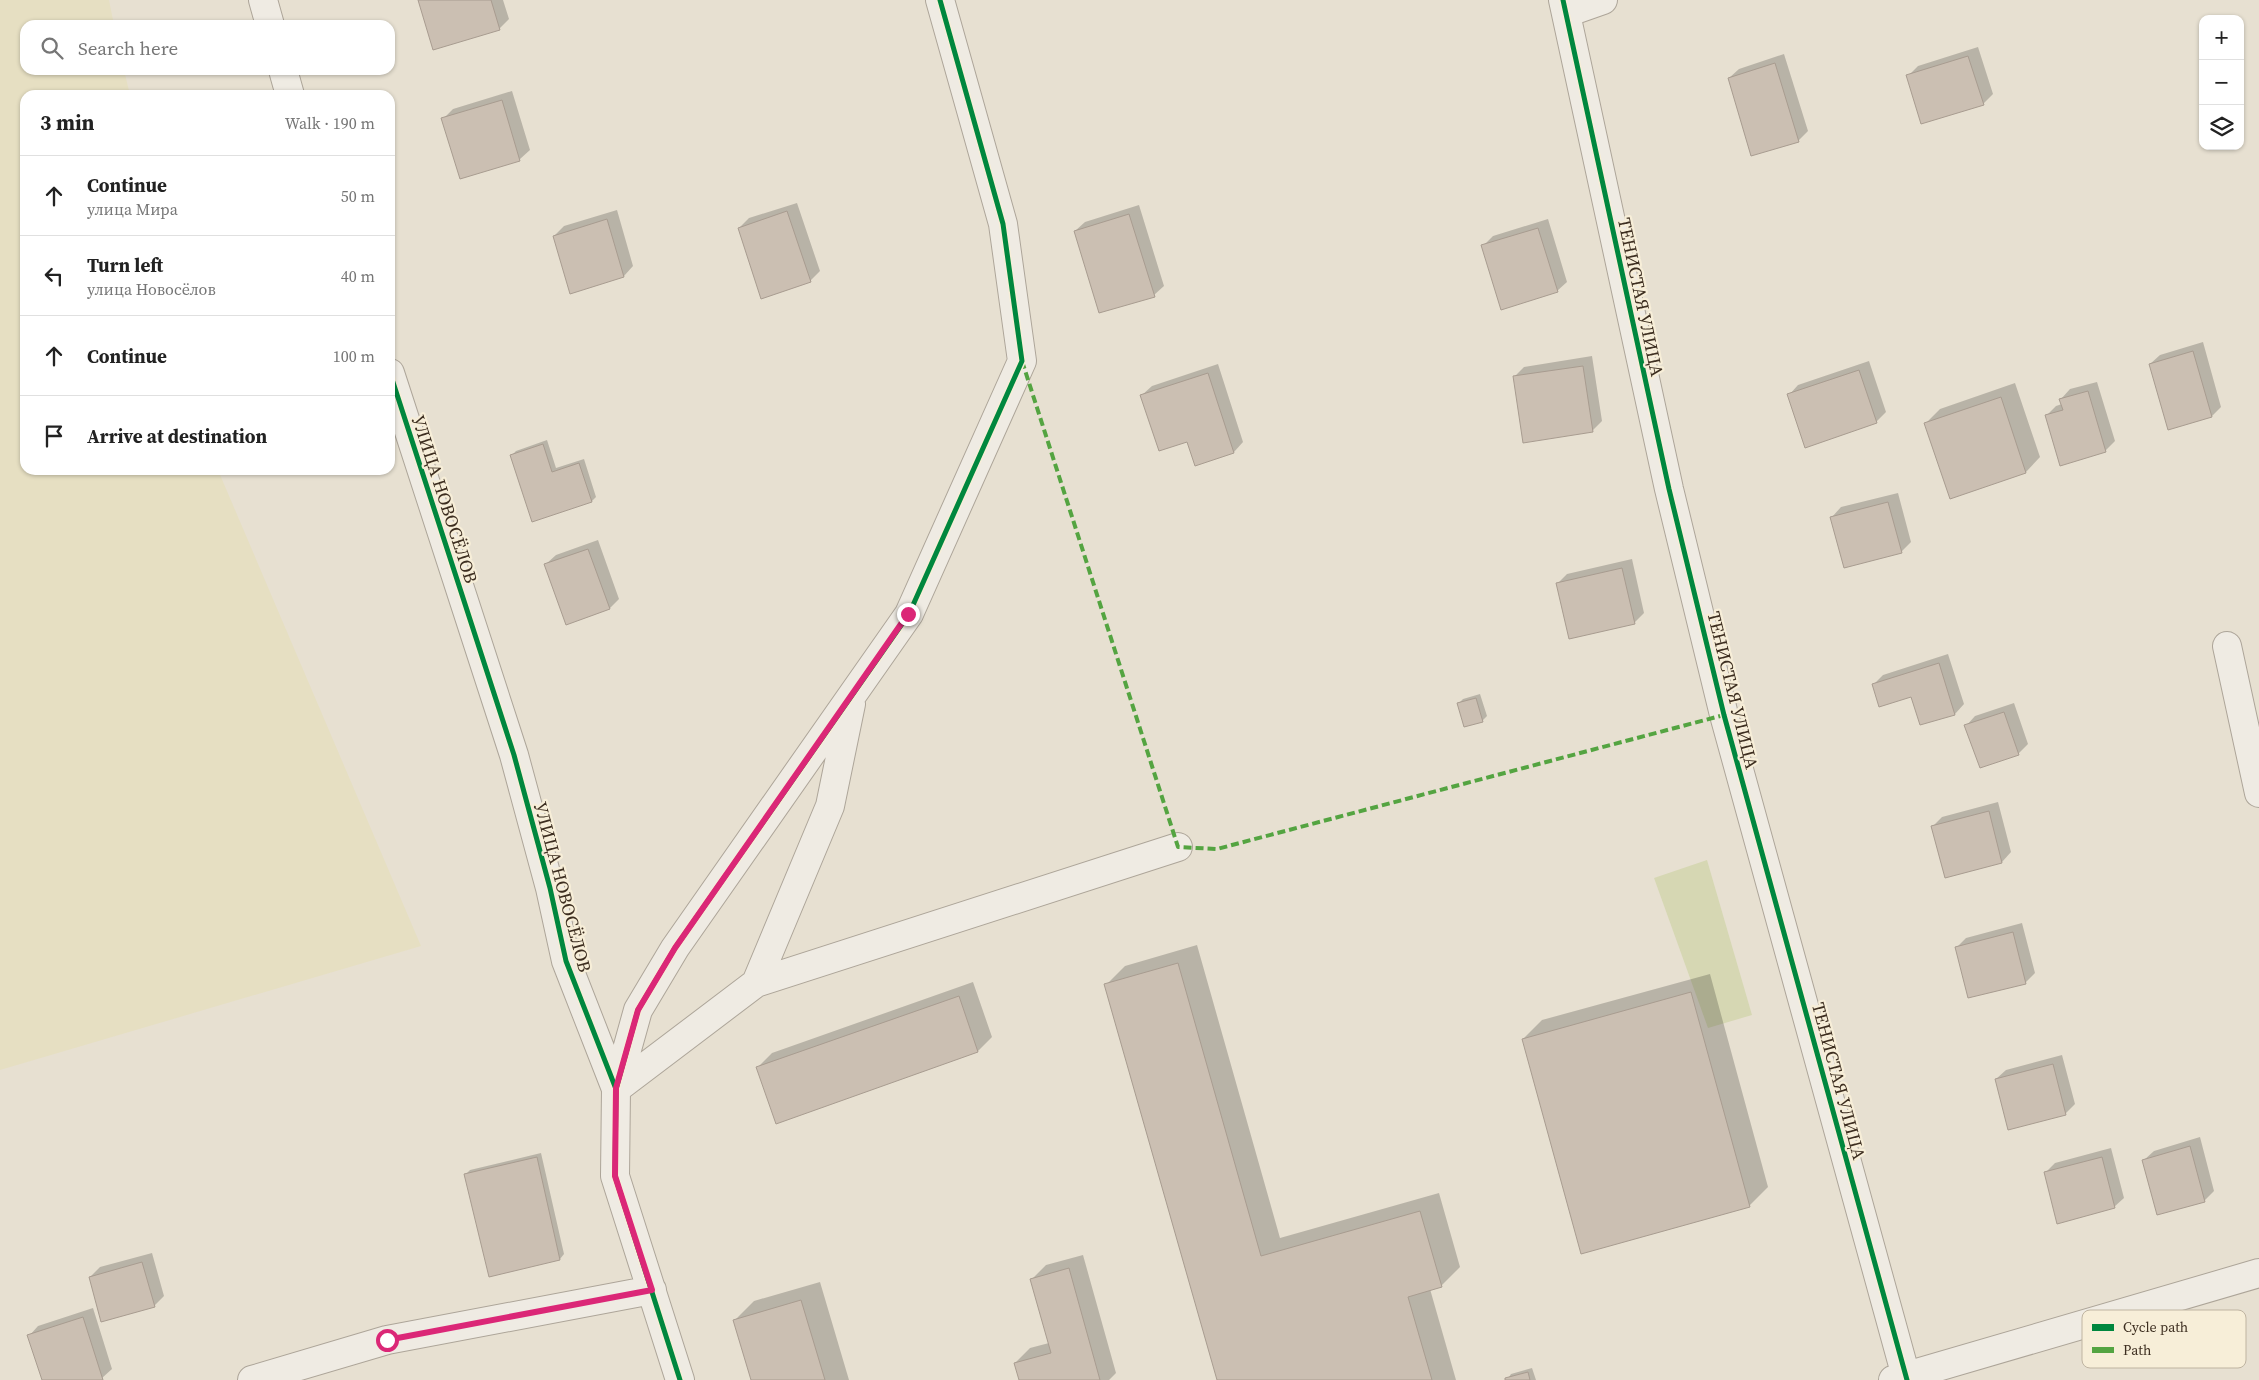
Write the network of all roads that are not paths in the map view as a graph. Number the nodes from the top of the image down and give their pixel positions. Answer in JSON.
{"nodes":[{"id":1,"x":263,"y":0,"type":"edge"},
{"id":2,"x":940,"y":0,"type":"edge"},
{"id":3,"x":1603,"y":0,"type":"edge"},
{"id":4,"x":1564,"y":6,"type":"edge"},
{"id":5,"x":269,"y":20,"type":"edge"},
{"id":6,"x":284,"y":75,"type":"edge"},
{"id":7,"x":289,"y":90,"type":"edge"},
{"id":8,"x":395,"y":388,"type":"edge"},
{"id":9,"x":2227,"y":646,"type":"dead end"},
{"id":10,"x":854,"y":693,"type":"junction"},
{"id":11,"x":2259,"y":793,"type":"edge"},
{"id":12,"x":1178,"y":848,"type":"dead end"},
{"id":13,"x":756,"y":983,"type":"junction"},
{"id":14,"x":616,"y":1088,"type":"junction"},
{"id":15,"x":2259,"y":1273,"type":"edge"},
{"id":16,"x":652,"y":1290,"type":"junction"},
{"id":17,"x":2134,"y":1310,"type":"edge"},
{"id":18,"x":2082,"y":1326,"type":"edge"},
{"id":19,"x":1902,"y":1379,"type":"edge"},
{"id":20,"x":252,"y":1380,"type":"edge"},
{"id":21,"x":680,"y":1380,"type":"edge"}],
"edges":[{"from":1,"to":5,"type":"street"},
{"from":2,"to":10,"type":"street"},
{"from":3,"to":4,"type":"street"},
{"from":4,"to":19,"type":"street","name":"ТЕНИСТАЯ УЛИЦА"},
{"from":6,"to":7,"type":"street"},
{"from":8,"to":14,"type":"street","name":"УЛИЦА НОВОСЁЛОВ"},
{"from":9,"to":11,"type":"street"},
{"from":10,"to":13,"type":"street"},
{"from":10,"to":14,"type":"street"},
{"from":12,"to":13,"type":"street"},
{"from":13,"to":14,"type":"street"},
{"from":14,"to":16,"type":"street","name":"УЛИЦА НОВОСЁЛОВ"},
{"from":15,"to":17,"type":"street"},
{"from":16,"to":20,"type":"street"},
{"from":16,"to":21,"type":"street","name":"УЛИЦА НОВОСЁЛОВ"},
{"from":18,"to":19,"type":"street"}]}
